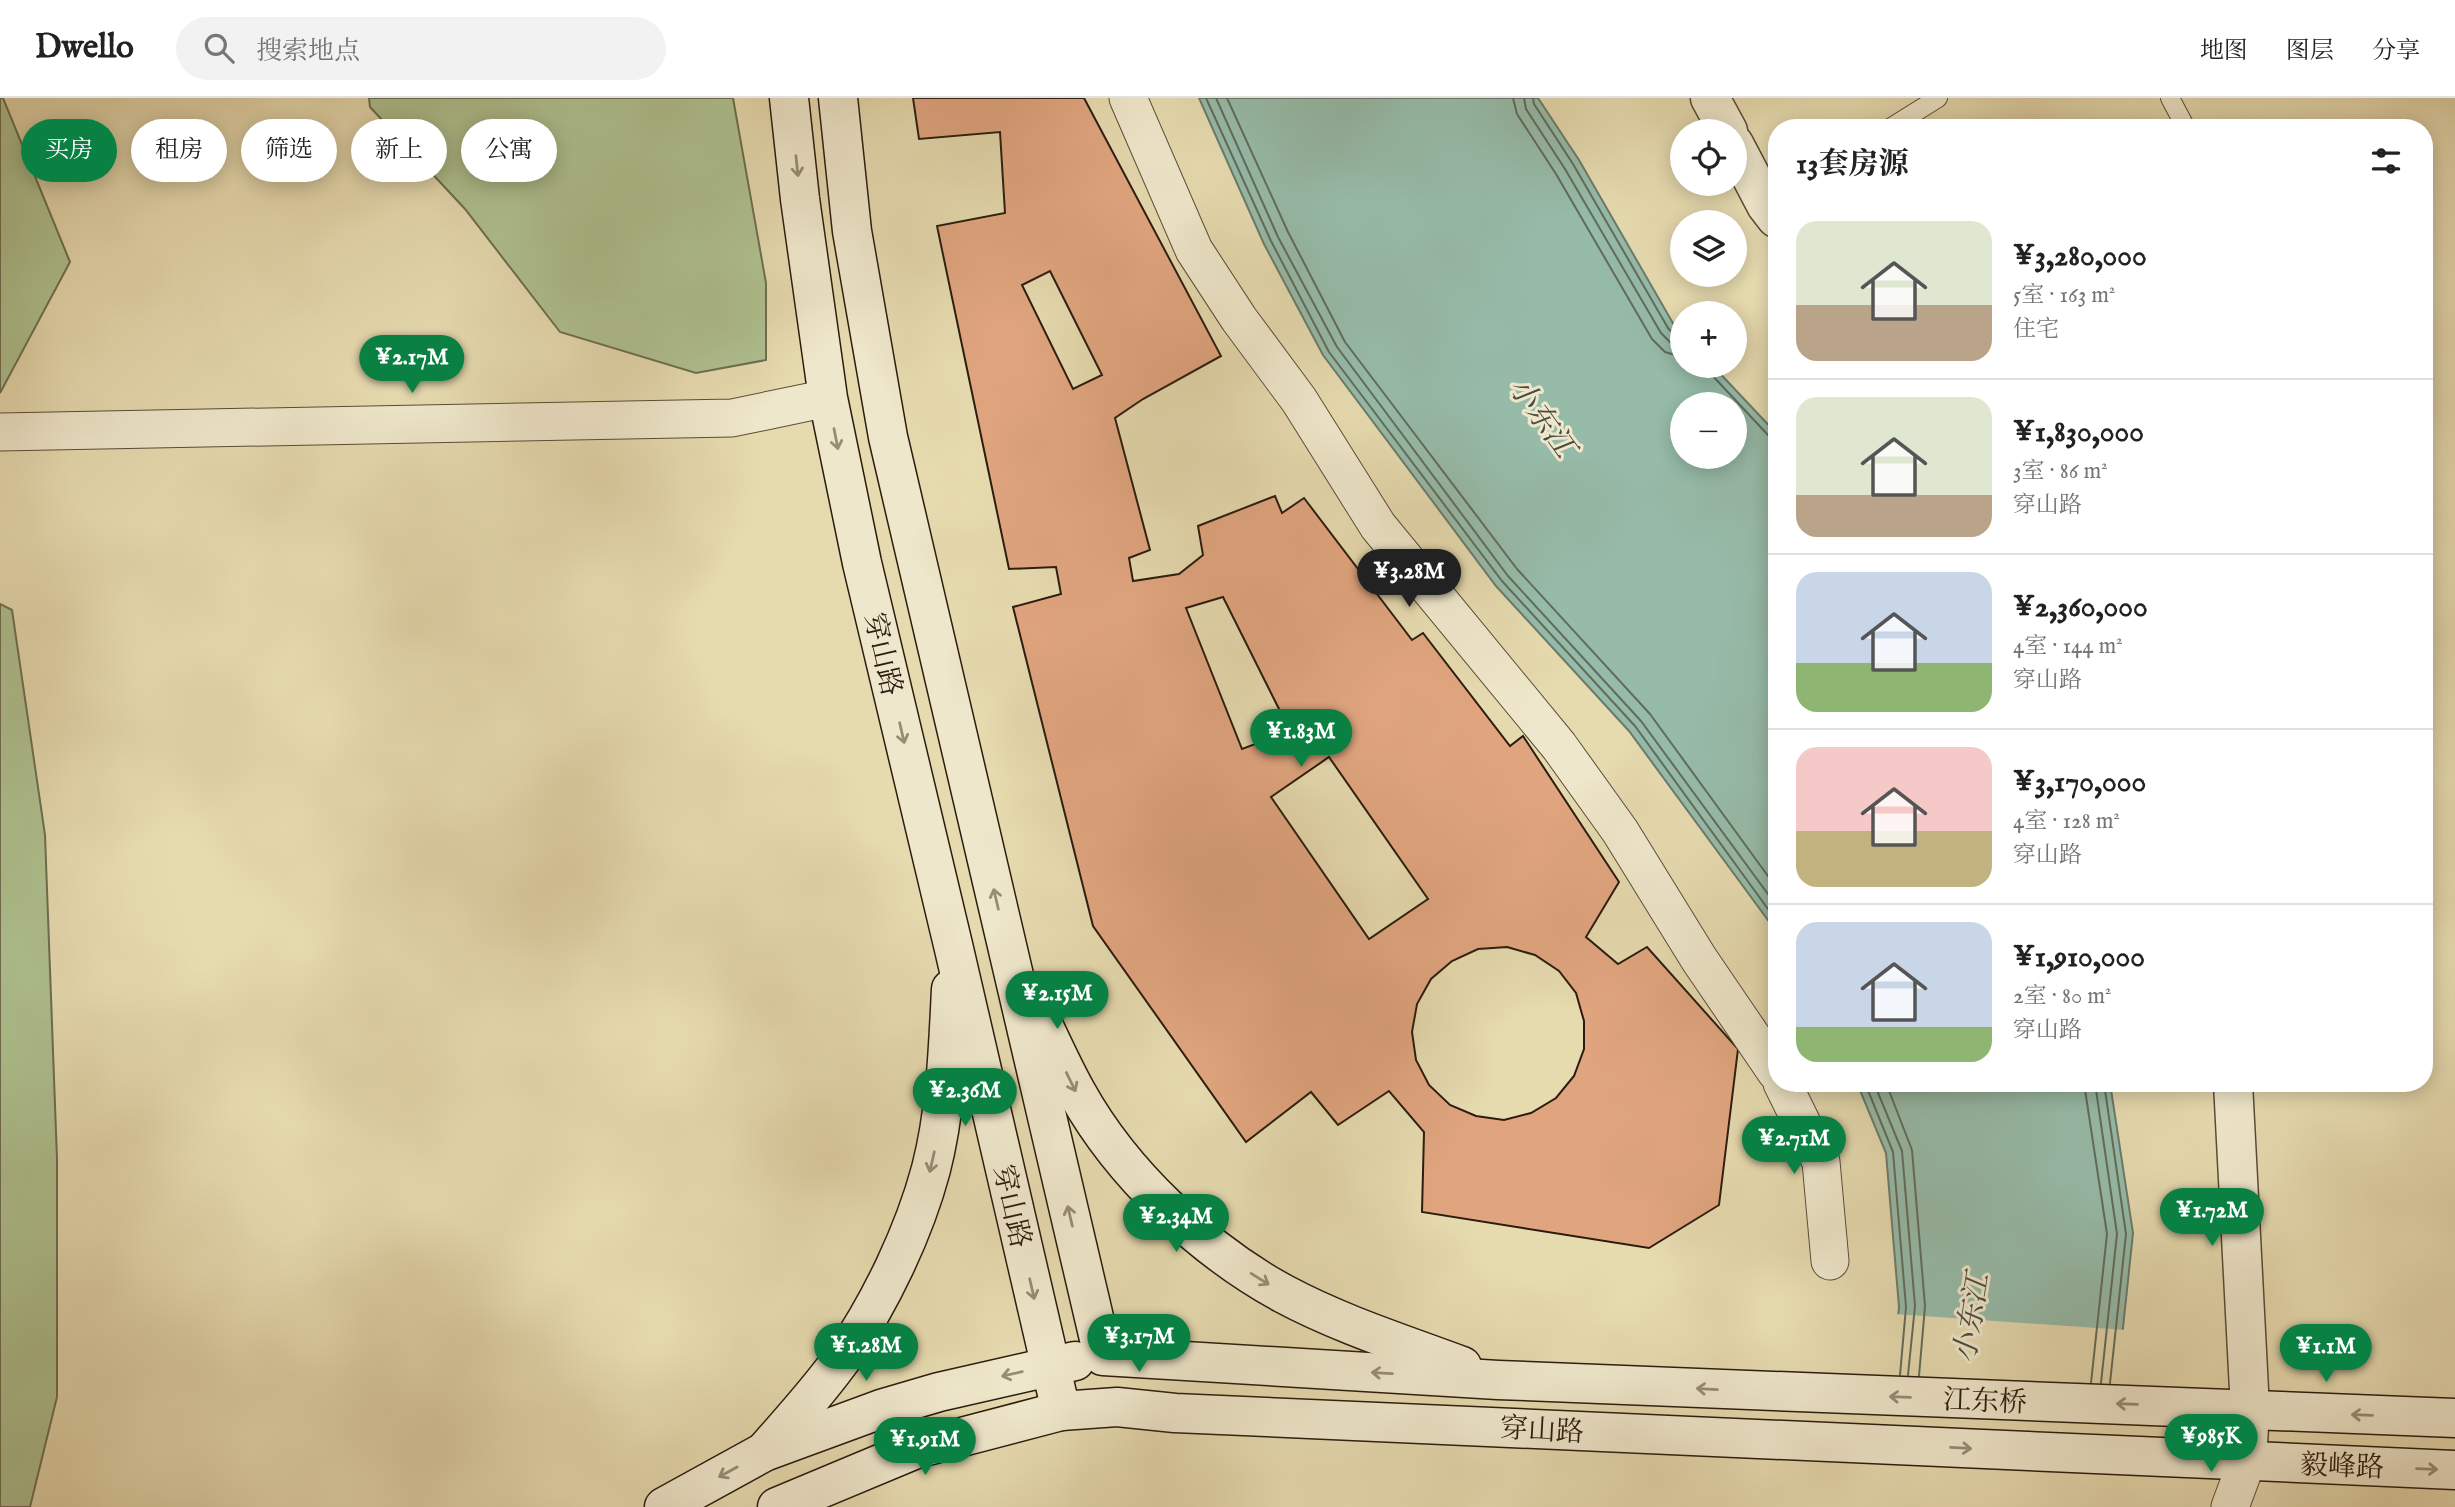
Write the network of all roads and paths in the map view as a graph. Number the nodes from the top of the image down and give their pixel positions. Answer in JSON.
{"nodes":[{"id":1,"x":789,"y":98,"type":"edge"},
{"id":2,"x":838,"y":98,"type":"edge"},
{"id":3,"x":1128,"y":98,"type":"edge"},
{"id":4,"x":1710,"y":98,"type":"edge"},
{"id":5,"x":1938,"y":98,"type":"edge"},
{"id":6,"x":2170,"y":98,"type":"edge"},
{"id":7,"x":1721,"y":119,"type":"edge"},
{"id":8,"x":1904,"y":119,"type":"edge"},
{"id":9,"x":2181,"y":119,"type":"edge"},
{"id":10,"x":1747,"y":165,"type":"edge"},
{"id":11,"x":1768,"y":199,"type":"edge"},
{"id":12,"x":828,"y":398,"type":"junction"},
{"id":13,"x":0,"y":432,"type":"edge"},
{"id":14,"x":954,"y":949,"type":"junction"},
{"id":15,"x":1009,"y":954,"type":"junction"},
{"id":16,"x":1768,"y":1060,"type":"edge"},
{"id":17,"x":1786,"y":1092,"type":"edge"},
{"id":18,"x":2233,"y":1092,"type":"edge"},
{"id":19,"x":1830,"y":1261,"type":"dead end"},
{"id":20,"x":1103,"y":1356,"type":"junction"},
{"id":21,"x":1050,"y":1365,"type":"junction"},
{"id":22,"x":1498,"y":1380,"type":"junction"},
{"id":23,"x":1775,"y":1392,"type":"joint"},
{"id":24,"x":1117,"y":1407,"type":"junction"},
{"id":25,"x":2195,"y":1407,"type":"joint"},
{"id":26,"x":2250,"y":1409,"type":"junction"},
{"id":27,"x":1061,"y":1411,"type":"junction"},
{"id":28,"x":2455,"y":1418,"type":"edge"},
{"id":29,"x":1771,"y":1439,"type":"joint"},
{"id":30,"x":764,"y":1452,"type":"junction"},
{"id":31,"x":2188,"y":1458,"type":"joint"},
{"id":32,"x":2247,"y":1461,"type":"junction"},
{"id":33,"x":2455,"y":1470,"type":"edge"},
{"id":34,"x":664,"y":1507,"type":"edge"},
{"id":35,"x":777,"y":1507,"type":"edge"},
{"id":36,"x":2230,"y":1507,"type":"edge"}],
"edges":[{"from":1,"to":12,"type":"main road","name":"穿山路","one_way":true},
{"from":15,"to":2,"type":"main road","name":"穿山路","one_way":true},
{"from":3,"to":16,"type":"street"},
{"from":4,"to":7,"type":"main road"},
{"from":5,"to":8,"type":"lane"},
{"from":6,"to":9,"type":"lane"},
{"from":10,"to":11,"type":"main road"},
{"from":12,"to":13,"type":"street"},
{"from":12,"to":14,"type":"main road","name":"穿山路","one_way":true},
{"from":14,"to":21,"type":"main road","name":"穿山路","one_way":true},
{"from":14,"to":30,"type":"main road","one_way":true},
{"from":20,"to":15,"type":"main road","name":"穿山路","one_way":true},
{"from":15,"to":22,"type":"main road","one_way":true},
{"from":17,"to":19,"type":"street"},
{"from":18,"to":26,"type":"main road"},
{"from":20,"to":21,"type":"main road"},
{"from":22,"to":20,"type":"main road","name":"穿山路","one_way":true},
{"from":20,"to":24,"type":"main road"},
{"from":21,"to":27,"type":"main road","name":"穿山路"},
{"from":21,"to":30,"type":"main road","one_way":true},
{"from":23,"to":22,"type":"main road","name":"穿山路","one_way":true},
{"from":25,"to":23,"type":"main road","name":"江东桥","one_way":true},
{"from":24,"to":27,"type":"main road","name":"穿山路"},
{"from":24,"to":29,"type":"main road","name":"穿山路"},
{"from":25,"to":26,"type":"main road","name":"毅峰路"},
{"from":28,"to":26,"type":"main road","name":"毅峰路","one_way":true},
{"from":26,"to":32,"type":"main road"},
{"from":27,"to":35,"type":"main road"},
{"from":29,"to":31,"type":"main road","name":"江东桥","one_way":true},
{"from":30,"to":34,"type":"main road","one_way":true},
{"from":31,"to":32,"type":"main road","name":"毅峰路"},
{"from":32,"to":33,"type":"main road","name":"毅峰路","one_way":true},
{"from":32,"to":36,"type":"street"}]}
